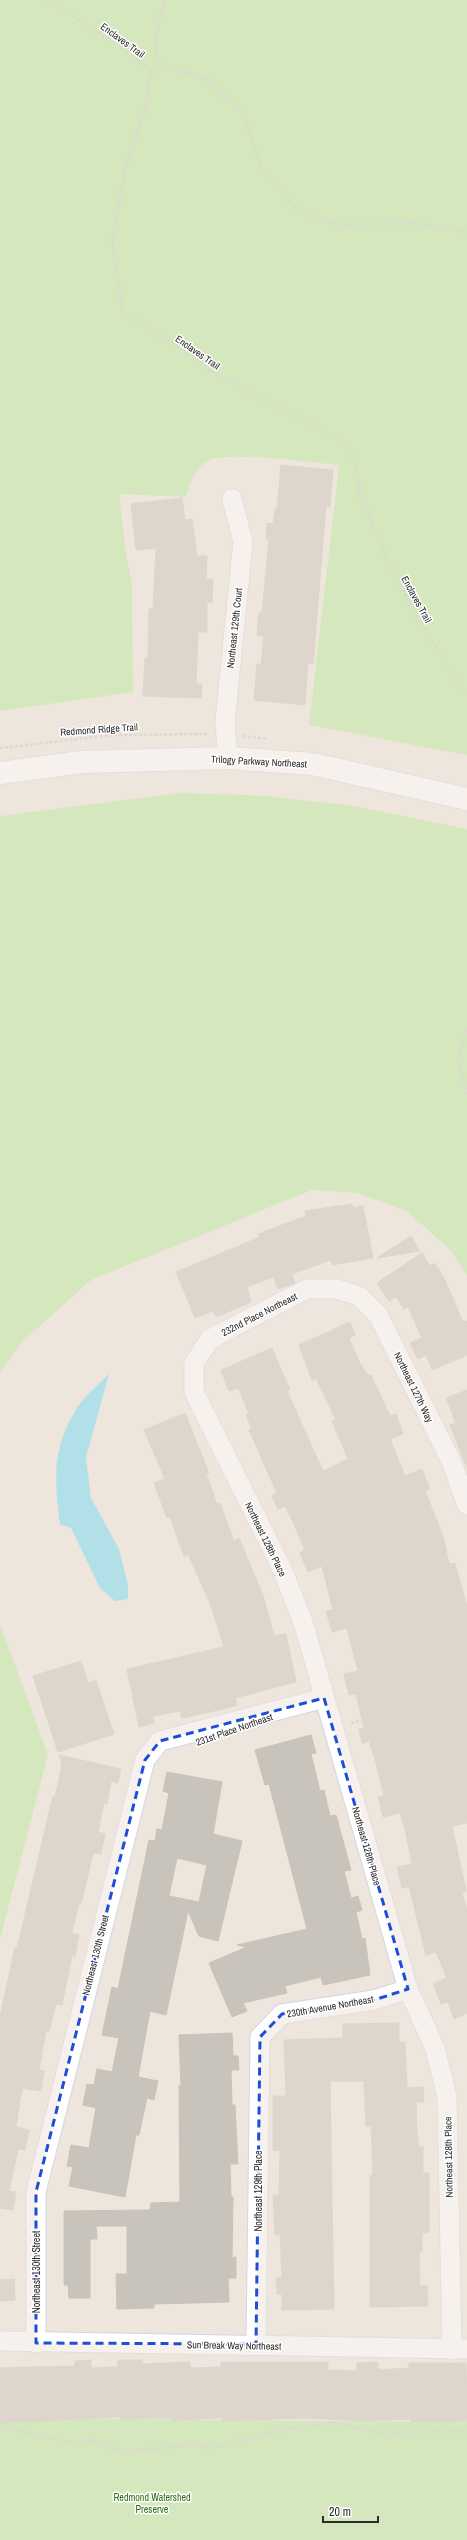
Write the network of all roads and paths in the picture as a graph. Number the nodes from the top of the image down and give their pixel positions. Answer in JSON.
{"nodes":[{"id":1,"x":46,"y":0,"type":"edge"},
{"id":2,"x":164,"y":0,"type":"edge"},
{"id":3,"x":467,"y":232,"type":"edge"},
{"id":4,"x":232,"y":499,"type":"dead end"},
{"id":5,"x":467,"y":696,"type":"edge"},
{"id":6,"x":199,"y":734,"type":"dead end"},
{"id":7,"x":0,"y":748,"type":"edge"},
{"id":8,"x":228,"y":758,"type":"junction"},
{"id":9,"x":0,"y":773,"type":"edge"},
{"id":10,"x":467,"y":799,"type":"edge"},
{"id":11,"x":467,"y":1029,"type":"edge"},
{"id":12,"x":467,"y":1094,"type":"edge"},
{"id":13,"x":337,"y":1289,"type":"joint"},
{"id":14,"x":194,"y":1363,"type":"joint"},
{"id":15,"x":467,"y":1505,"type":"edge"},
{"id":16,"x":467,"y":1691,"type":"edge"},
{"id":17,"x":324,"y":1698,"type":"junction"},
{"id":18,"x":333,"y":1728,"type":"junction"},
{"id":19,"x":145,"y":1760,"type":"joint"},
{"id":20,"x":408,"y":1989,"type":"junction"},
{"id":21,"x":260,"y":2038,"type":"joint"},
{"id":22,"x":0,"y":2341,"type":"edge"},
{"id":23,"x":36,"y":2343,"type":"junction"},
{"id":24,"x":256,"y":2344,"type":"junction"},
{"id":25,"x":460,"y":2350,"type":"edge"},
{"id":26,"x":0,"y":2430,"type":"edge"},
{"id":27,"x":467,"y":2431,"type":"edge"}],
"edges":[{"from":1,"to":5,"type":"path","name":"Enclaves Trail"},
{"from":2,"to":3,"type":"path"},
{"from":4,"to":8,"type":"street","name":"Northeast 129th Court"},
{"from":6,"to":7,"type":"path","name":"Redmond Ridge Trail"},
{"from":8,"to":9,"type":"street","name":"Trilogy Parkway Northeast"},
{"from":8,"to":10,"type":"street","name":"Trilogy Parkway Northeast"},
{"from":11,"to":12,"type":"path"},
{"from":13,"to":14,"type":"street","name":"232nd Place Northeast"},
{"from":13,"to":15,"type":"street","name":"Northeast 127th Way"},
{"from":14,"to":17,"type":"street","name":"Northeast 128th Place"},
{"from":16,"to":18,"type":"path"},
{"from":17,"to":18,"type":"street","name":"Northeast 128th Place"},
{"from":17,"to":19,"type":"street","name":"231st Place Northeast"},
{"from":18,"to":20,"type":"street","name":"Northeast 128th Place"},
{"from":19,"to":23,"type":"street","name":"Northeast 130th Street"},
{"from":20,"to":21,"type":"street","name":"230th Avenue Northeast"},
{"from":20,"to":25,"type":"street","name":"Northeast 128th Place"},
{"from":21,"to":24,"type":"street","name":"Northeast 129th Place"},
{"from":22,"to":23,"type":"street","name":"Sun Break Way Northeast"},
{"from":23,"to":24,"type":"street","name":"Sun Break Way Northeast"},
{"from":24,"to":25,"type":"street","name":"Sun Break Way Northeast"},
{"from":26,"to":27,"type":"path"}]}
